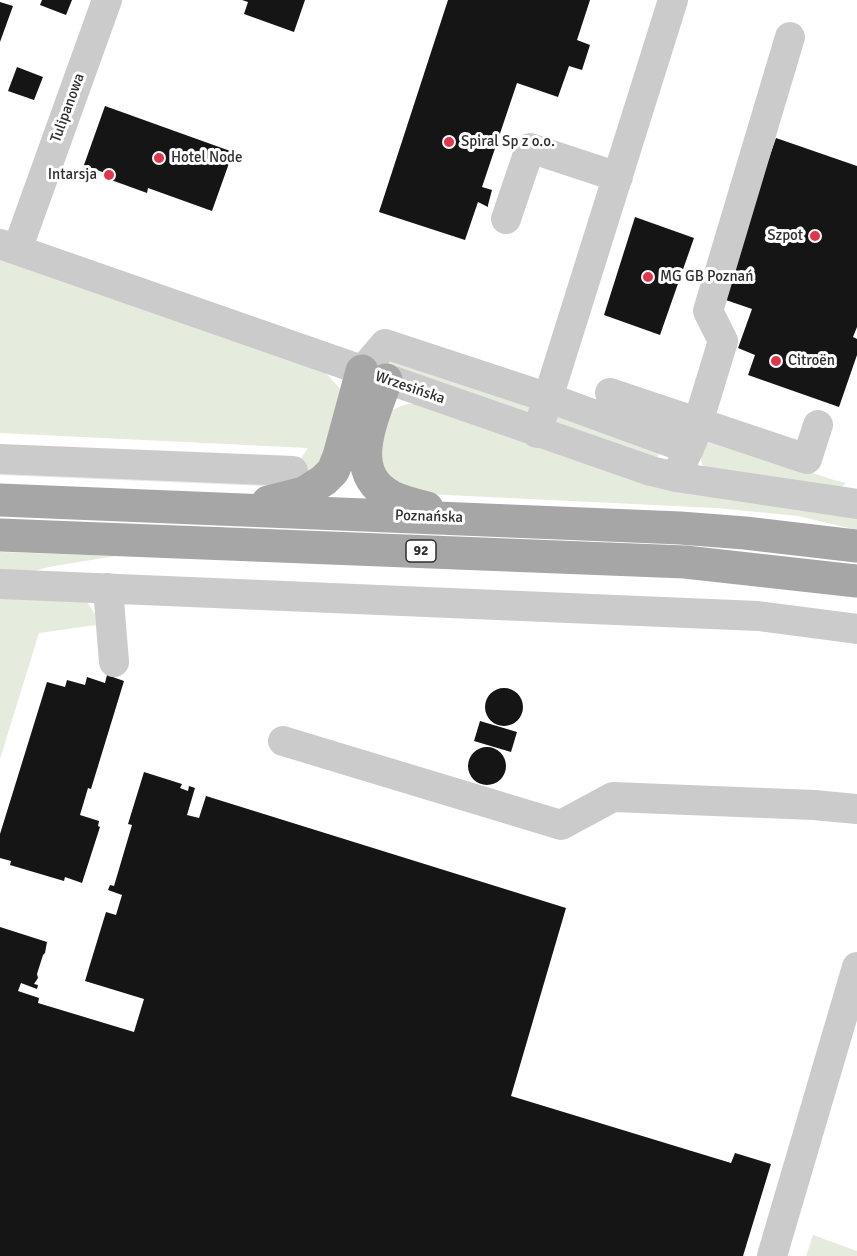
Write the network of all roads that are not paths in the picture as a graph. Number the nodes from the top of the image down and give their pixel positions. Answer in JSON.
{"nodes":[{"id":1,"x":107,"y":0,"type":"edge"},
{"id":2,"x":673,"y":0,"type":"edge"},
{"id":3,"x":790,"y":37,"type":"dead end"},
{"id":4,"x":618,"y":177,"type":"junction"},
{"id":5,"x":506,"y":219,"type":"dead end"},
{"id":6,"x":9,"y":247,"type":"edge"},
{"id":7,"x":374,"y":375,"type":"junction"},
{"id":8,"x":610,"y":393,"type":"dead end"},
{"id":9,"x":549,"y":398,"type":"junction"},
{"id":10,"x":818,"y":425,"type":"dead end"},
{"id":11,"x":537,"y":433,"type":"junction"},
{"id":12,"x":693,"y":436,"type":"junction"},
{"id":13,"x":0,"y":459,"type":"edge"},
{"id":14,"x":293,"y":471,"type":"dead end"},
{"id":15,"x":676,"y":477,"type":"junction"},
{"id":16,"x":0,"y":500,"type":"edge"},
{"id":17,"x":843,"y":501,"type":"edge"},
{"id":18,"x":240,"y":509,"type":"junction"},
{"id":19,"x":464,"y":518,"type":"junction"},
{"id":20,"x":0,"y":535,"type":"edge"},
{"id":21,"x":857,"y":546,"type":"edge"},
{"id":22,"x":857,"y":580,"type":"edge"},
{"id":23,"x":0,"y":584,"type":"edge"},
{"id":24,"x":108,"y":588,"type":"junction"},
{"id":25,"x":857,"y":628,"type":"edge"},
{"id":26,"x":114,"y":662,"type":"dead end"},
{"id":27,"x":283,"y":741,"type":"dead end"},
{"id":28,"x":857,"y":809,"type":"edge"},
{"id":29,"x":857,"y":967,"type":"edge"},
{"id":30,"x":772,"y":1256,"type":"edge"}],
"edges":[{"from":1,"to":6,"type":"street","name":"Tulipanowa"},
{"from":2,"to":4,"type":"street"},
{"from":3,"to":12,"type":"street"},
{"from":4,"to":5,"type":"street"},
{"from":4,"to":9,"type":"street"},
{"from":6,"to":7,"type":"street","name":"Wrzesińska"},
{"from":7,"to":9,"type":"street"},
{"from":7,"to":11,"type":"street","name":"Wrzesińska"},
{"from":7,"to":18,"type":"main road"},
{"from":7,"to":19,"type":"main road"},
{"from":8,"to":12,"type":"street"},
{"from":9,"to":11,"type":"street"},
{"from":9,"to":12,"type":"street"},
{"from":10,"to":12,"type":"street"},
{"from":11,"to":15,"type":"street","name":"Wrzesińska"},
{"from":12,"to":15,"type":"street"},
{"from":13,"to":14,"type":"street"},
{"from":15,"to":17,"type":"street","name":"Wrzesińska"},
{"from":16,"to":18,"type":"main road","name":"Poznańska"},
{"from":18,"to":19,"type":"main road","name":"Poznańska"},
{"from":19,"to":21,"type":"main road","name":"Poznańska"},
{"from":20,"to":22,"type":"main road","number":"92"},
{"from":23,"to":24,"type":"street"},
{"from":24,"to":25,"type":"street"},
{"from":24,"to":26,"type":"street"},
{"from":27,"to":28,"type":"street"},
{"from":29,"to":30,"type":"street"}]}
